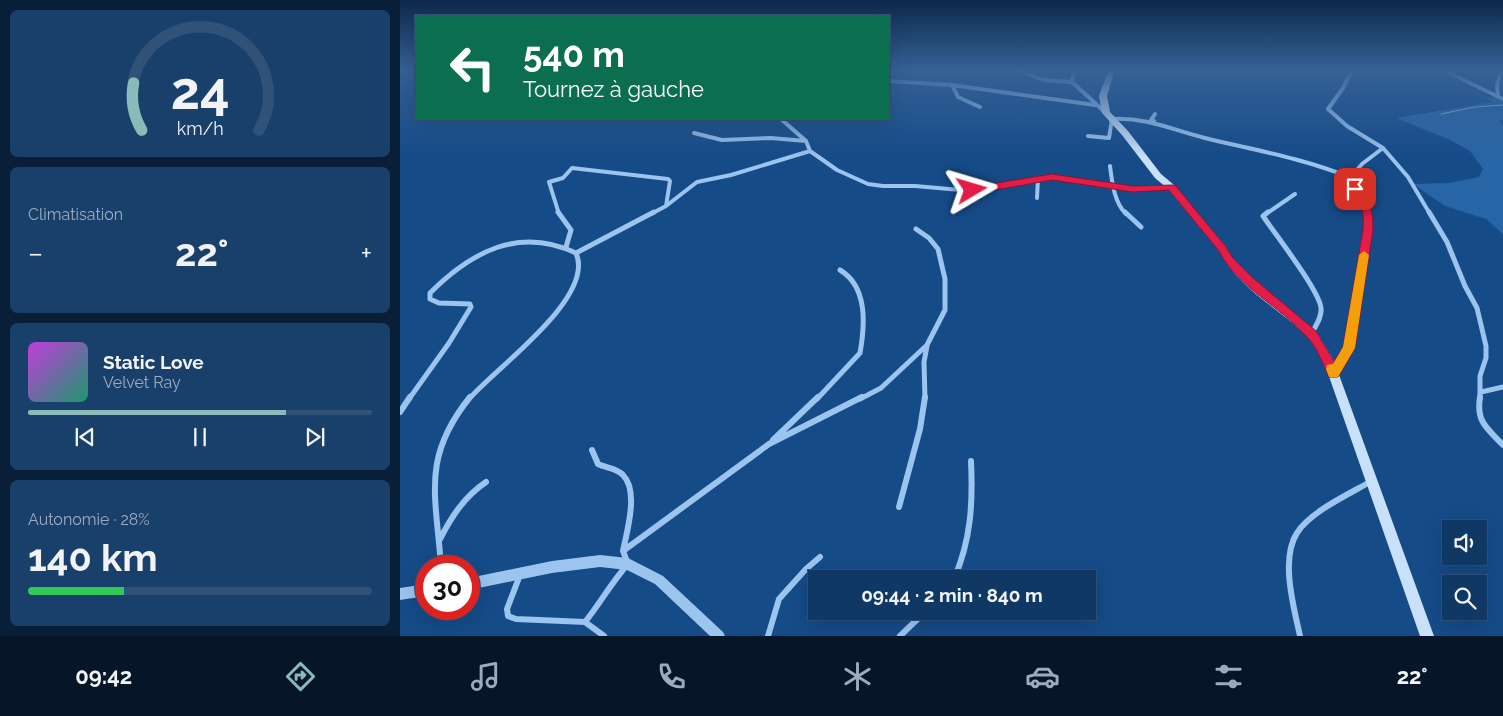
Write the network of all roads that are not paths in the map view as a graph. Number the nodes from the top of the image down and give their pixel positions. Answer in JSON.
{"nodes":[{"id":1,"x":963,"y":99,"type":"edge"},
{"id":2,"x":1053,"y":99,"type":"edge"},
{"id":3,"x":1089,"y":99,"type":"edge"},
{"id":4,"x":1104,"y":99,"type":"edge"},
{"id":5,"x":1335,"y":99,"type":"edge"},
{"id":6,"x":1096,"y":106,"type":"junction"},
{"id":7,"x":980,"y":107,"type":"dead end"},
{"id":8,"x":1155,"y":114,"type":"dead end"},
{"id":9,"x":1109,"y":116,"type":"junction"},
{"id":10,"x":782,"y":120,"type":"edge"},
{"id":11,"x":1154,"y":122,"type":"junction"},
{"id":12,"x":694,"y":133,"type":"dead end"},
{"id":13,"x":1088,"y":136,"type":"dead end"},
{"id":14,"x":806,"y":141,"type":"junction"},
{"id":15,"x":1383,"y":148,"type":"junction"},
{"id":16,"x":810,"y":151,"type":"junction"},
{"id":17,"x":1110,"y":166,"type":"dead end"},
{"id":18,"x":1349,"y":177,"type":"junction"},
{"id":19,"x":699,"y":178,"type":"dead end"},
{"id":20,"x":710,"y":178,"type":"junction"},
{"id":21,"x":1038,"y":178,"type":"junction"},
{"id":22,"x":1172,"y":187,"type":"junction"},
{"id":23,"x":1113,"y":188,"type":"junction"},
{"id":24,"x":1295,"y":194,"type":"dead end"},
{"id":25,"x":1037,"y":198,"type":"dead end"},
{"id":26,"x":666,"y":206,"type":"junction"},
{"id":27,"x":1141,"y":227,"type":"dead end"},
{"id":28,"x":916,"y":229,"type":"dead end"},
{"id":29,"x":566,"y":247,"type":"junction"},
{"id":30,"x":576,"y":253,"type":"junction"},
{"id":31,"x":840,"y":270,"type":"dead end"},
{"id":32,"x":1312,"y":334,"type":"junction"},
{"id":33,"x":927,"y":345,"type":"junction"},
{"id":34,"x":1334,"y":373,"type":"junction"},
{"id":35,"x":1503,"y":387,"type":"edge"},
{"id":36,"x":1481,"y":392,"type":"junction"},
{"id":37,"x":400,"y":412,"type":"edge"},
{"id":38,"x":769,"y":444,"type":"junction"},
{"id":39,"x":1503,"y":445,"type":"edge"},
{"id":40,"x":592,"y":450,"type":"dead end"},
{"id":41,"x":971,"y":461,"type":"dead end"},
{"id":42,"x":486,"y":482,"type":"dead end"},
{"id":43,"x":1370,"y":482,"type":"junction"},
{"id":44,"x":899,"y":507,"type":"dead end"},
{"id":45,"x":440,"y":539,"type":"junction"},
{"id":46,"x":623,"y":552,"type":"junction"},
{"id":47,"x":441,"y":555,"type":"edge"},
{"id":48,"x":820,"y":556,"type":"dead end"},
{"id":49,"x":628,"y":564,"type":"junction"},
{"id":50,"x":957,"y":570,"type":"edge"},
{"id":51,"x":520,"y":574,"type":"junction"},
{"id":52,"x":480,"y":582,"type":"edge"},
{"id":53,"x":415,"y":592,"type":"edge"},
{"id":54,"x":400,"y":594,"type":"edge"},
{"id":55,"x":917,"y":620,"type":"edge"},
{"id":56,"x":585,"y":622,"type":"junction"},
{"id":57,"x":604,"y":636,"type":"edge"},
{"id":58,"x":719,"y":636,"type":"edge"},
{"id":59,"x":768,"y":636,"type":"edge"},
{"id":60,"x":900,"y":636,"type":"edge"},
{"id":61,"x":1300,"y":636,"type":"edge"},
{"id":62,"x":1427,"y":636,"type":"edge"}],
"edges":[{"from":1,"to":7,"type":"street"},
{"from":2,"to":6,"type":"street"},
{"from":3,"to":6,"type":"street"},
{"from":4,"to":9,"type":"main road"},
{"from":5,"to":15,"type":"street"},
{"from":6,"to":9,"type":"street"},
{"from":8,"to":11,"type":"street"},
{"from":9,"to":11,"type":"street"},
{"from":9,"to":13,"type":"street"},
{"from":9,"to":22,"type":"main road"},
{"from":10,"to":14,"type":"street"},
{"from":11,"to":18,"type":"street"},
{"from":12,"to":14,"type":"street"},
{"from":14,"to":16,"type":"street"},
{"from":15,"to":18,"type":"street"},
{"from":15,"to":36,"type":"street"},
{"from":16,"to":20,"type":"street"},
{"from":16,"to":21,"type":"street"},
{"from":17,"to":23,"type":"street"},
{"from":18,"to":34,"type":"street"},
{"from":19,"to":20,"type":"street"},
{"from":20,"to":26,"type":"street"},
{"from":21,"to":23,"type":"street"},
{"from":21,"to":25,"type":"street"},
{"from":22,"to":23,"type":"street"},
{"from":22,"to":32,"type":"main road"},
{"from":23,"to":27,"type":"street"},
{"from":24,"to":32,"type":"street"},
{"from":26,"to":29,"type":"street"},
{"from":26,"to":30,"type":"street"},
{"from":28,"to":33,"type":"street"},
{"from":29,"to":30,"type":"street"},
{"from":29,"to":37,"type":"street"},
{"from":30,"to":45,"type":"street"},
{"from":31,"to":38,"type":"street"},
{"from":32,"to":34,"type":"main road"},
{"from":33,"to":38,"type":"street"},
{"from":33,"to":44,"type":"street"},
{"from":34,"to":43,"type":"main road"},
{"from":35,"to":36,"type":"street"},
{"from":36,"to":39,"type":"street"},
{"from":38,"to":46,"type":"street"},
{"from":40,"to":46,"type":"street"},
{"from":41,"to":50,"type":"street"},
{"from":42,"to":45,"type":"street"},
{"from":43,"to":61,"type":"street"},
{"from":43,"to":62,"type":"main road"},
{"from":45,"to":47,"type":"street"},
{"from":46,"to":49,"type":"street"},
{"from":48,"to":59,"type":"street"},
{"from":49,"to":51,"type":"street"},
{"from":49,"to":56,"type":"street"},
{"from":49,"to":58,"type":"street"},
{"from":51,"to":52,"type":"street"},
{"from":51,"to":56,"type":"street"},
{"from":53,"to":54,"type":"street"},
{"from":55,"to":60,"type":"street"},
{"from":56,"to":57,"type":"street"}]}
